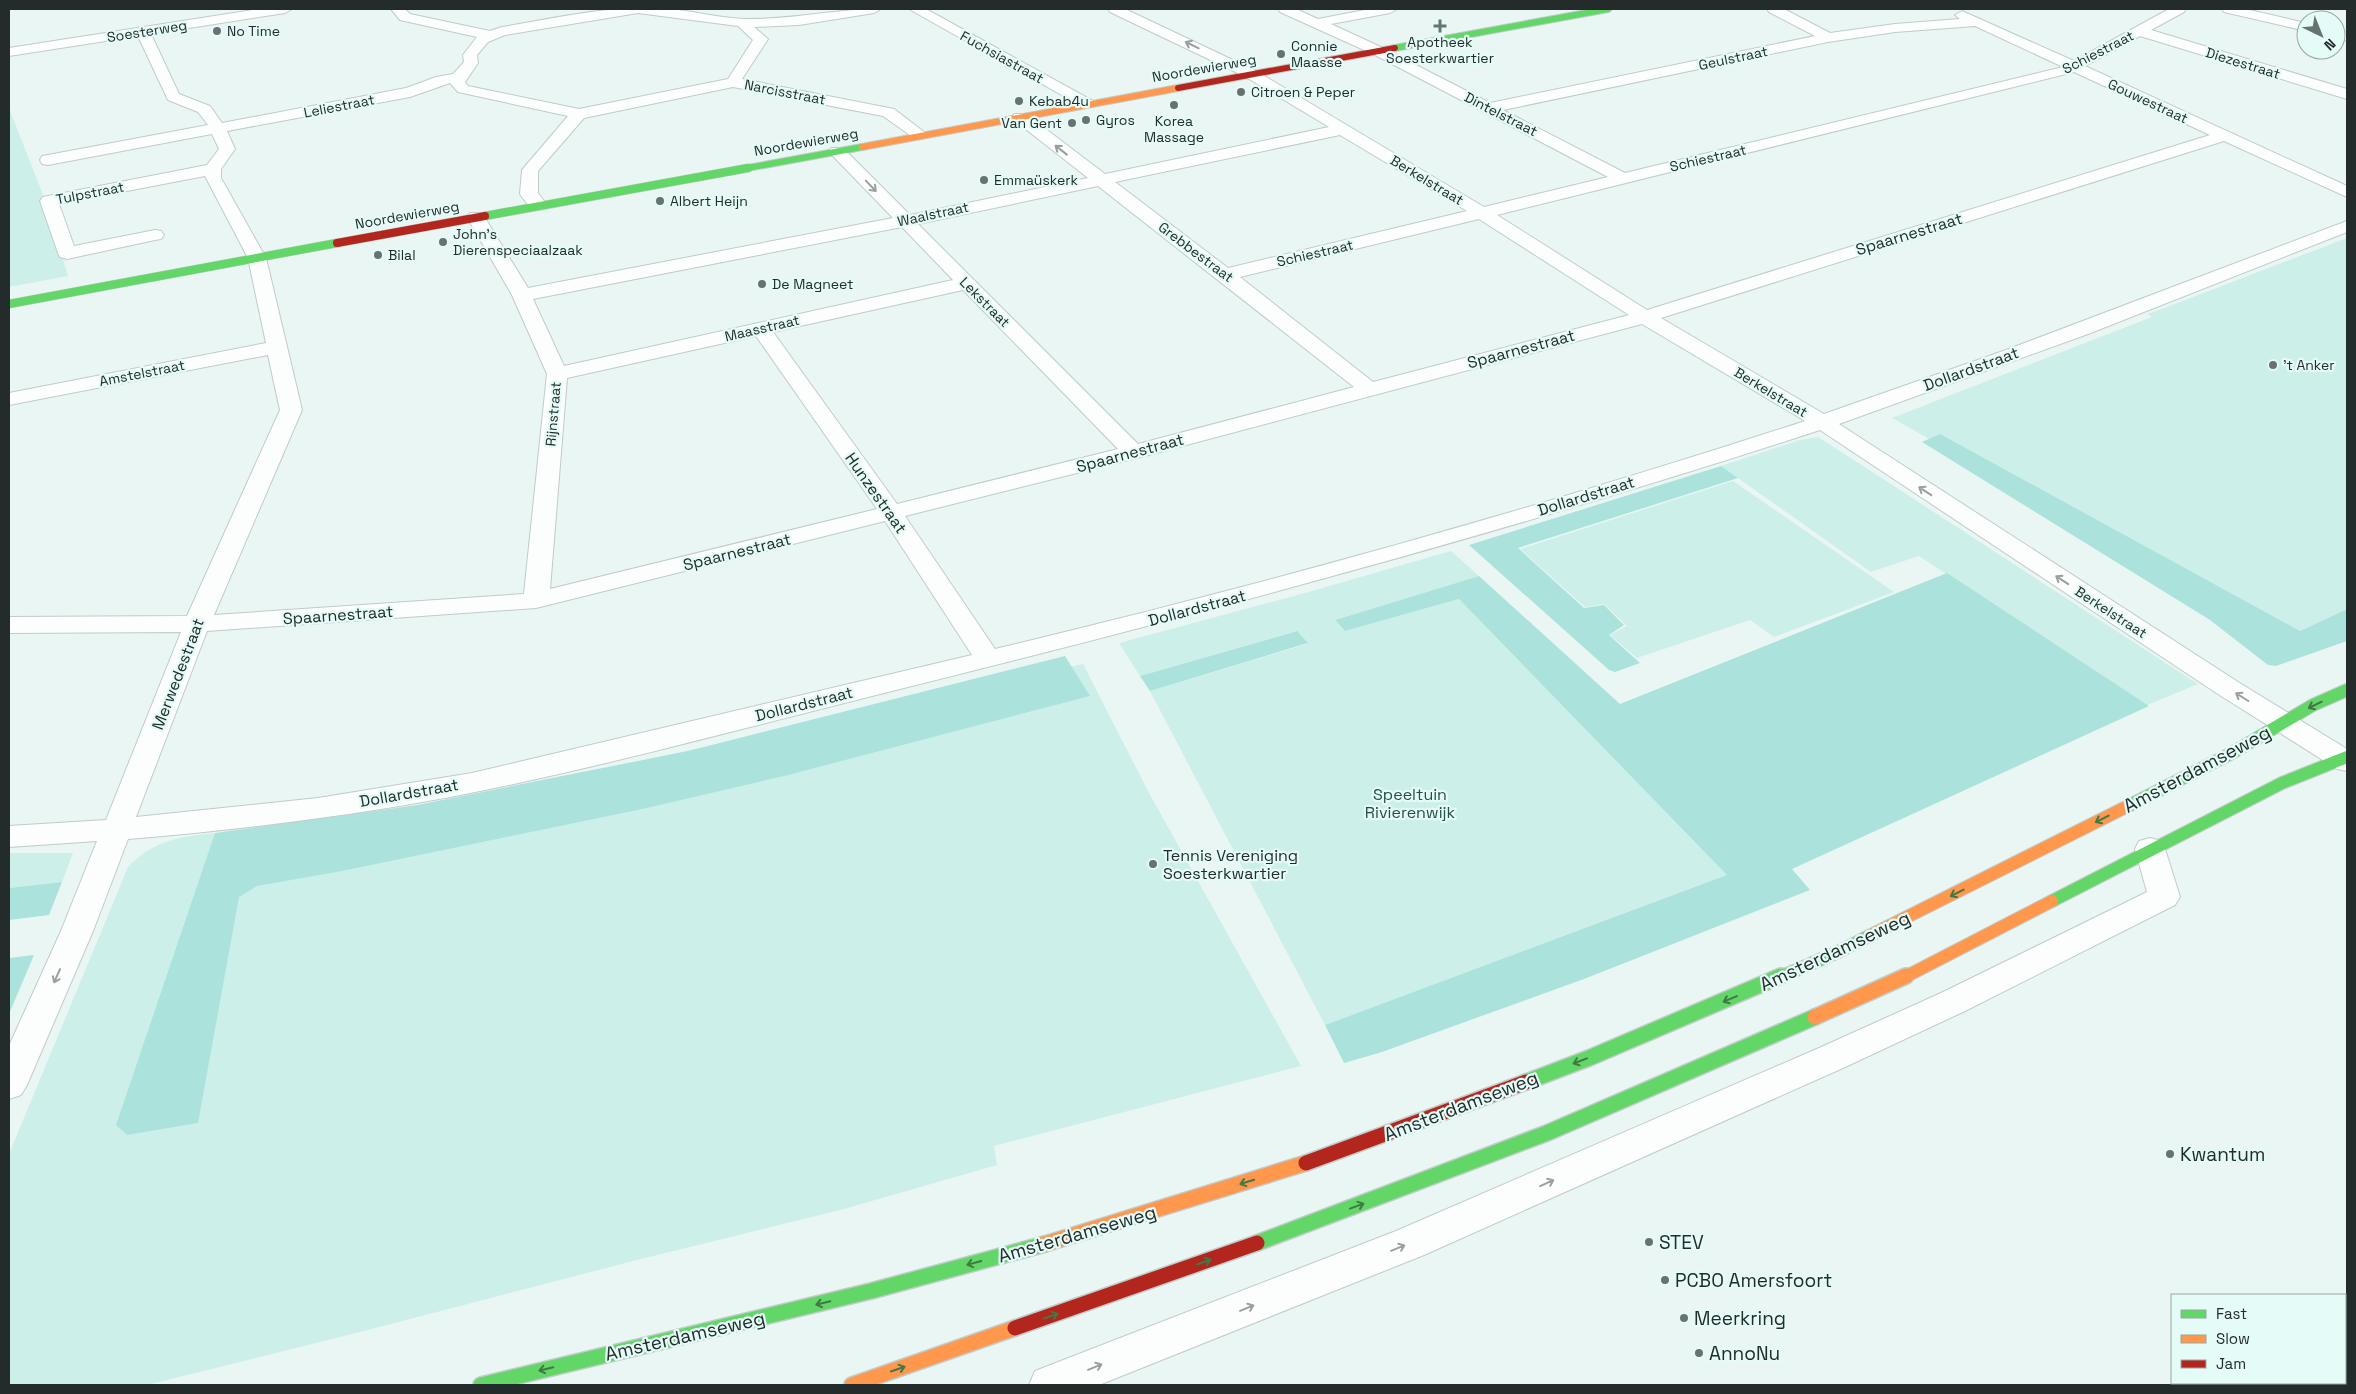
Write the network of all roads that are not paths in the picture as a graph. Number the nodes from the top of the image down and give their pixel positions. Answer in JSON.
{"nodes":[{"id":1,"x":285,"y":9,"type":"edge"},
{"id":2,"x":398,"y":9,"type":"edge"},
{"id":3,"x":638,"y":9,"type":"edge"},
{"id":4,"x":874,"y":9,"type":"edge"},
{"id":5,"x":916,"y":9,"type":"edge"},
{"id":6,"x":1115,"y":9,"type":"edge"},
{"id":7,"x":1285,"y":9,"type":"edge"},
{"id":8,"x":1390,"y":9,"type":"edge"},
{"id":9,"x":1608,"y":9,"type":"edge"},
{"id":10,"x":1774,"y":9,"type":"edge"},
{"id":11,"x":1950,"y":9,"type":"edge"},
{"id":12,"x":2179,"y":9,"type":"edge"},
{"id":13,"x":2229,"y":9,"type":"edge"},
{"id":14,"x":1978,"y":22,"type":"junction"},
{"id":15,"x":743,"y":23,"type":"junction"},
{"id":16,"x":1317,"y":23,"type":"junction"},
{"id":17,"x":2296,"y":25,"type":"edge"},
{"id":18,"x":143,"y":31,"type":"junction"},
{"id":19,"x":2140,"y":31,"type":"junction"},
{"id":20,"x":489,"y":35,"type":"junction"},
{"id":21,"x":1828,"y":38,"type":"junction"},
{"id":22,"x":1378,"y":51,"type":"junction"},
{"id":23,"x":9,"y":52,"type":"edge"},
{"id":24,"x":2074,"y":66,"type":"junction"},
{"id":25,"x":1251,"y":74,"type":"junction"},
{"id":26,"x":458,"y":78,"type":"junction"},
{"id":27,"x":733,"y":82,"type":"junction"},
{"id":28,"x":2347,"y":94,"type":"edge"},
{"id":29,"x":1088,"y":104,"type":"junction"},
{"id":30,"x":1490,"y":108,"type":"junction"},
{"id":31,"x":579,"y":114,"type":"junction"},
{"id":32,"x":1020,"y":117,"type":"junction"},
{"id":33,"x":218,"y":128,"type":"junction"},
{"id":34,"x":1344,"y":129,"type":"junction"},
{"id":35,"x":920,"y":135,"type":"junction"},
{"id":36,"x":2224,"y":136,"type":"junction"},
{"id":37,"x":837,"y":151,"type":"junction"},
{"id":38,"x":48,"y":160,"type":"dead end"},
{"id":39,"x":213,"y":169,"type":"junction"},
{"id":40,"x":1622,"y":178,"type":"junction"},
{"id":41,"x":1100,"y":179,"type":"junction"},
{"id":42,"x":2347,"y":192,"type":"edge"},
{"id":43,"x":538,"y":206,"type":"junction"},
{"id":44,"x":1482,"y":213,"type":"junction"},
{"id":45,"x":476,"y":217,"type":"junction"},
{"id":46,"x":904,"y":220,"type":"junction"},
{"id":47,"x":2347,"y":226,"type":"edge"},
{"id":48,"x":155,"y":235,"type":"dead end"},
{"id":49,"x":257,"y":258,"type":"junction"},
{"id":50,"x":1225,"y":275,"type":"junction"},
{"id":51,"x":967,"y":283,"type":"junction"},
{"id":52,"x":522,"y":295,"type":"junction"},
{"id":53,"x":9,"y":304,"type":"edge"},
{"id":54,"x":1645,"y":317,"type":"junction"},
{"id":55,"x":760,"y":328,"type":"junction"},
{"id":56,"x":276,"y":347,"type":"junction"},
{"id":57,"x":557,"y":374,"type":"junction"},
{"id":58,"x":1370,"y":390,"type":"junction"},
{"id":59,"x":9,"y":399,"type":"edge"},
{"id":60,"x":1822,"y":422,"type":"junction"},
{"id":61,"x":1133,"y":452,"type":"junction"},
{"id":62,"x":892,"y":514,"type":"junction"},
{"id":63,"x":536,"y":600,"type":"junction"},
{"id":64,"x":197,"y":624,"type":"junction"},
{"id":65,"x":9,"y":625,"type":"edge"},
{"id":66,"x":989,"y":660,"type":"junction"},
{"id":67,"x":2347,"y":690,"type":"edge"},
{"id":68,"x":2284,"y":722,"type":"junction"},
{"id":69,"x":2346,"y":759,"type":"edge"},
{"id":70,"x":117,"y":831,"type":"junction"},
{"id":71,"x":9,"y":836,"type":"edge"},
{"id":72,"x":2150,"y":849,"type":"junction"},
{"id":73,"x":9,"y":1085,"type":"edge"},
{"id":74,"x":589,"y":1359,"type":"junction"},
{"id":75,"x":481,"y":1385,"type":"edge"},
{"id":76,"x":555,"y":1385,"type":"edge"},
{"id":77,"x":852,"y":1385,"type":"edge"},
{"id":78,"x":1050,"y":1385,"type":"edge"}],
"edges":[{"from":1,"to":18,"type":"street","name":"Soesterweg"},
{"from":2,"to":20,"type":"street"},
{"from":3,"to":15,"type":"street"},
{"from":3,"to":20,"type":"street"},
{"from":4,"to":15,"type":"street"},
{"from":5,"to":29,"type":"street","name":"Fuchsiastraat"},
{"from":25,"to":6,"type":"street","name":"Berkelstraat","one_way":true},
{"from":7,"to":16,"type":"street","name":"Dintelstraat"},
{"from":8,"to":16,"type":"street"},
{"from":9,"to":22,"type":"main road","name":"Noordewierweg"},
{"from":10,"to":21,"type":"street"},
{"from":11,"to":14,"type":"street","name":"Gouwestraat"},
{"from":12,"to":19,"type":"street","name":"Schiestraat"},
{"from":13,"to":17,"type":"street"},
{"from":14,"to":21,"type":"street","name":"Geulstraat"},
{"from":14,"to":24,"type":"street","name":"Gouwestraat"},
{"from":15,"to":27,"type":"street","name":"Narcisstraat"},
{"from":16,"to":22,"type":"street","name":"Dintelstraat"},
{"from":18,"to":23,"type":"street","name":"Soesterweg"},
{"from":18,"to":33,"type":"street"},
{"from":19,"to":24,"type":"street","name":"Schiestraat"},
{"from":19,"to":28,"type":"street","name":"Diezestraat"},
{"from":20,"to":26,"type":"street"},
{"from":21,"to":30,"type":"street","name":"Geulstraat"},
{"from":22,"to":25,"type":"main road","name":"Noordewierweg"},
{"from":22,"to":30,"type":"street","name":"Dintelstraat"},
{"from":24,"to":36,"type":"street","name":"Gouwestraat"},
{"from":24,"to":40,"type":"street","name":"Schiestraat"},
{"from":25,"to":29,"type":"main road","name":"Noordewierweg"},
{"from":25,"to":34,"type":"street","name":"Berkelstraat"},
{"from":26,"to":31,"type":"street"},
{"from":26,"to":33,"type":"street","name":"Leliestraat"},
{"from":27,"to":31,"type":"street"},
{"from":27,"to":35,"type":"street","name":"Narcisstraat"},
{"from":29,"to":32,"type":"main road","name":"Noordewierweg"},
{"from":30,"to":40,"type":"street","name":"Dintelstraat"},
{"from":31,"to":43,"type":"street"},
{"from":32,"to":35,"type":"main road","name":"Noordewierweg"},
{"from":41,"to":32,"type":"street","name":"Grebbestraat","one_way":true},
{"from":33,"to":38,"type":"street"},
{"from":33,"to":39,"type":"street"},
{"from":34,"to":41,"type":"street","name":"Waalstraat"},
{"from":34,"to":44,"type":"street","name":"Berkelstraat"},
{"from":35,"to":37,"type":"main road","name":"Noordewierweg"},
{"from":36,"to":42,"type":"street","name":"Gouwestraat"},
{"from":36,"to":54,"type":"street","name":"Spaarnestraat"},
{"from":37,"to":43,"type":"main road","name":"Noordewierweg"},
{"from":37,"to":46,"type":"street","name":"Lekstraat","one_way":true},
{"from":39,"to":48,"type":"street","name":"Tulpstraat"},
{"from":39,"to":49,"type":"street"},
{"from":40,"to":44,"type":"street","name":"Schiestraat"},
{"from":41,"to":46,"type":"street","name":"Waalstraat"},
{"from":41,"to":50,"type":"street","name":"Grebbestraat"},
{"from":43,"to":45,"type":"main road","name":"Noordewierweg"},
{"from":44,"to":50,"type":"street","name":"Schiestraat"},
{"from":44,"to":54,"type":"street","name":"Berkelstraat"},
{"from":45,"to":49,"type":"main road","name":"Noordewierweg"},
{"from":45,"to":52,"type":"street","name":"Rijnstraat"},
{"from":46,"to":51,"type":"street","name":"Lekstraat"},
{"from":46,"to":52,"type":"street","name":"Waalstraat"},
{"from":47,"to":60,"type":"street","name":"Dollardstraat"},
{"from":49,"to":53,"type":"main road","name":"Noordewierweg"},
{"from":49,"to":56,"type":"street","name":"Merwedestraat"},
{"from":50,"to":58,"type":"street","name":"Grebbestraat"},
{"from":51,"to":55,"type":"street","name":"Maasstraat"},
{"from":51,"to":61,"type":"street","name":"Lekstraat"},
{"from":52,"to":57,"type":"street","name":"Rijnstraat"},
{"from":54,"to":58,"type":"street","name":"Spaarnestraat"},
{"from":54,"to":60,"type":"street","name":"Berkelstraat"},
{"from":55,"to":57,"type":"street","name":"Maasstraat"},
{"from":55,"to":62,"type":"street","name":"Hunzestraat"},
{"from":56,"to":59,"type":"street","name":"Amstelstraat"},
{"from":56,"to":64,"type":"street","name":"Merwedestraat"},
{"from":57,"to":63,"type":"street","name":"Rijnstraat"},
{"from":58,"to":61,"type":"street","name":"Spaarnestraat"},
{"from":60,"to":66,"type":"street","name":"Dollardstraat"},
{"from":68,"to":60,"type":"street","name":"Berkelstraat","one_way":true},
{"from":61,"to":62,"type":"street","name":"Spaarnestraat"},
{"from":62,"to":63,"type":"street","name":"Spaarnestraat"},
{"from":62,"to":66,"type":"street","name":"Hunzestraat"},
{"from":63,"to":64,"type":"street","name":"Spaarnestraat"},
{"from":64,"to":65,"type":"street","name":"Spaarnestraat"},
{"from":64,"to":70,"type":"street","name":"Merwedestraat"},
{"from":66,"to":70,"type":"street","name":"Dollardstraat"},
{"from":67,"to":68,"type":"main road","name":"Amsterdamseweg","one_way":true},
{"from":68,"to":69,"type":"street","name":"Amsterdamseweg"},
{"from":68,"to":74,"type":"main road","name":"Amsterdamseweg","one_way":true},
{"from":69,"to":72,"type":"main road","name":"Amsterdamseweg"},
{"from":70,"to":71,"type":"street","name":"Dollardstraat"},
{"from":70,"to":73,"type":"street","name":"Merwedestraat","one_way":true},
{"from":77,"to":72,"type":"main road","name":"Amsterdamseweg","one_way":true},
{"from":78,"to":72,"type":"street","one_way":true},
{"from":74,"to":75,"type":"main road","name":"Amsterdamseweg","one_way":true},
{"from":74,"to":76,"type":"street","name":"Amsterdamseweg"}]}
